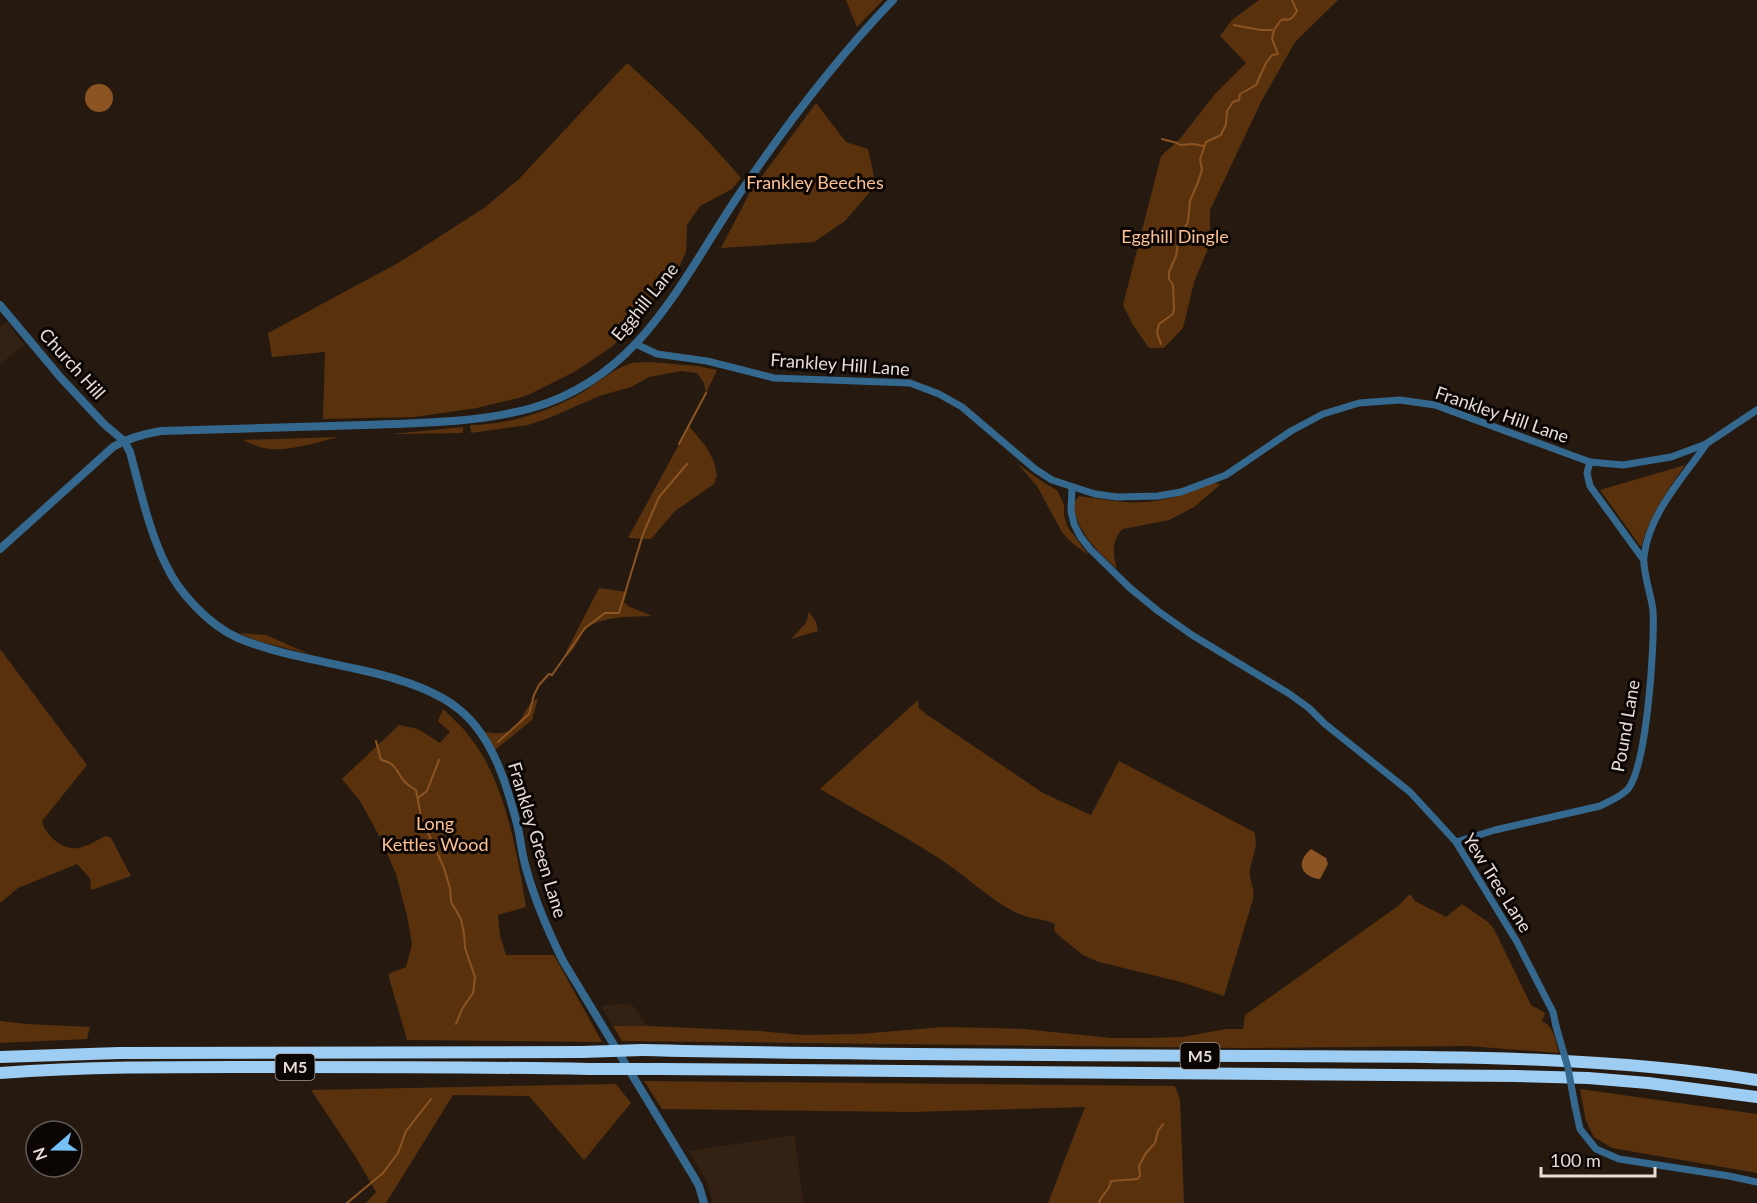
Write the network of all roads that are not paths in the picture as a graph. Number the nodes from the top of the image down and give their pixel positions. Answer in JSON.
{"nodes":[{"id":1,"x":893,"y":0,"type":"edge"},
{"id":2,"x":0,"y":305,"type":"edge"},
{"id":3,"x":636,"y":344,"type":"junction"},
{"id":4,"x":1757,"y":410,"type":"edge"},
{"id":5,"x":124,"y":441,"type":"junction"},
{"id":6,"x":1706,"y":444,"type":"junction"},
{"id":7,"x":1590,"y":462,"type":"junction"},
{"id":8,"x":1072,"y":488,"type":"junction"},
{"id":9,"x":0,"y":549,"type":"edge"},
{"id":10,"x":1643,"y":559,"type":"junction"},
{"id":11,"x":1456,"y":842,"type":"junction"},
{"id":12,"x":0,"y":1058,"type":"edge"},
{"id":13,"x":0,"y":1073,"type":"edge"},
{"id":14,"x":1757,"y":1080,"type":"edge"},
{"id":15,"x":1757,"y":1098,"type":"edge"},
{"id":16,"x":1757,"y":1182,"type":"edge"},
{"id":17,"x":704,"y":1203,"type":"edge"}],
"edges":[{"from":1,"to":3,"type":"street","name":"Egghill Lane"},
{"from":2,"to":5,"type":"street","name":"Church Hill"},
{"from":3,"to":5,"type":"street","name":"Egghill Lane"},
{"from":3,"to":8,"type":"street","name":"Frankley Hill Lane"},
{"from":4,"to":6,"type":"street","name":"Frankley Hill Lane"},
{"from":5,"to":9,"type":"street"},
{"from":5,"to":17,"type":"street","name":"Frankley Green Lane"},
{"from":6,"to":7,"type":"street","name":"Frankley Hill Lane"},
{"from":6,"to":10,"type":"street","name":"Pound Lane"},
{"from":7,"to":8,"type":"street","name":"Frankley Hill Lane"},
{"from":7,"to":10,"type":"street","name":"Pound Lane"},
{"from":8,"to":11,"type":"street","name":"Yew Tree Lane"},
{"from":10,"to":11,"type":"street","name":"Pound Lane"},
{"from":11,"to":16,"type":"street","name":"Yew Tree Lane","bridge":true},
{"from":12,"to":14,"type":"highway","number":"M5","bridge":true},
{"from":13,"to":15,"type":"highway","number":"M5","bridge":true}]}
